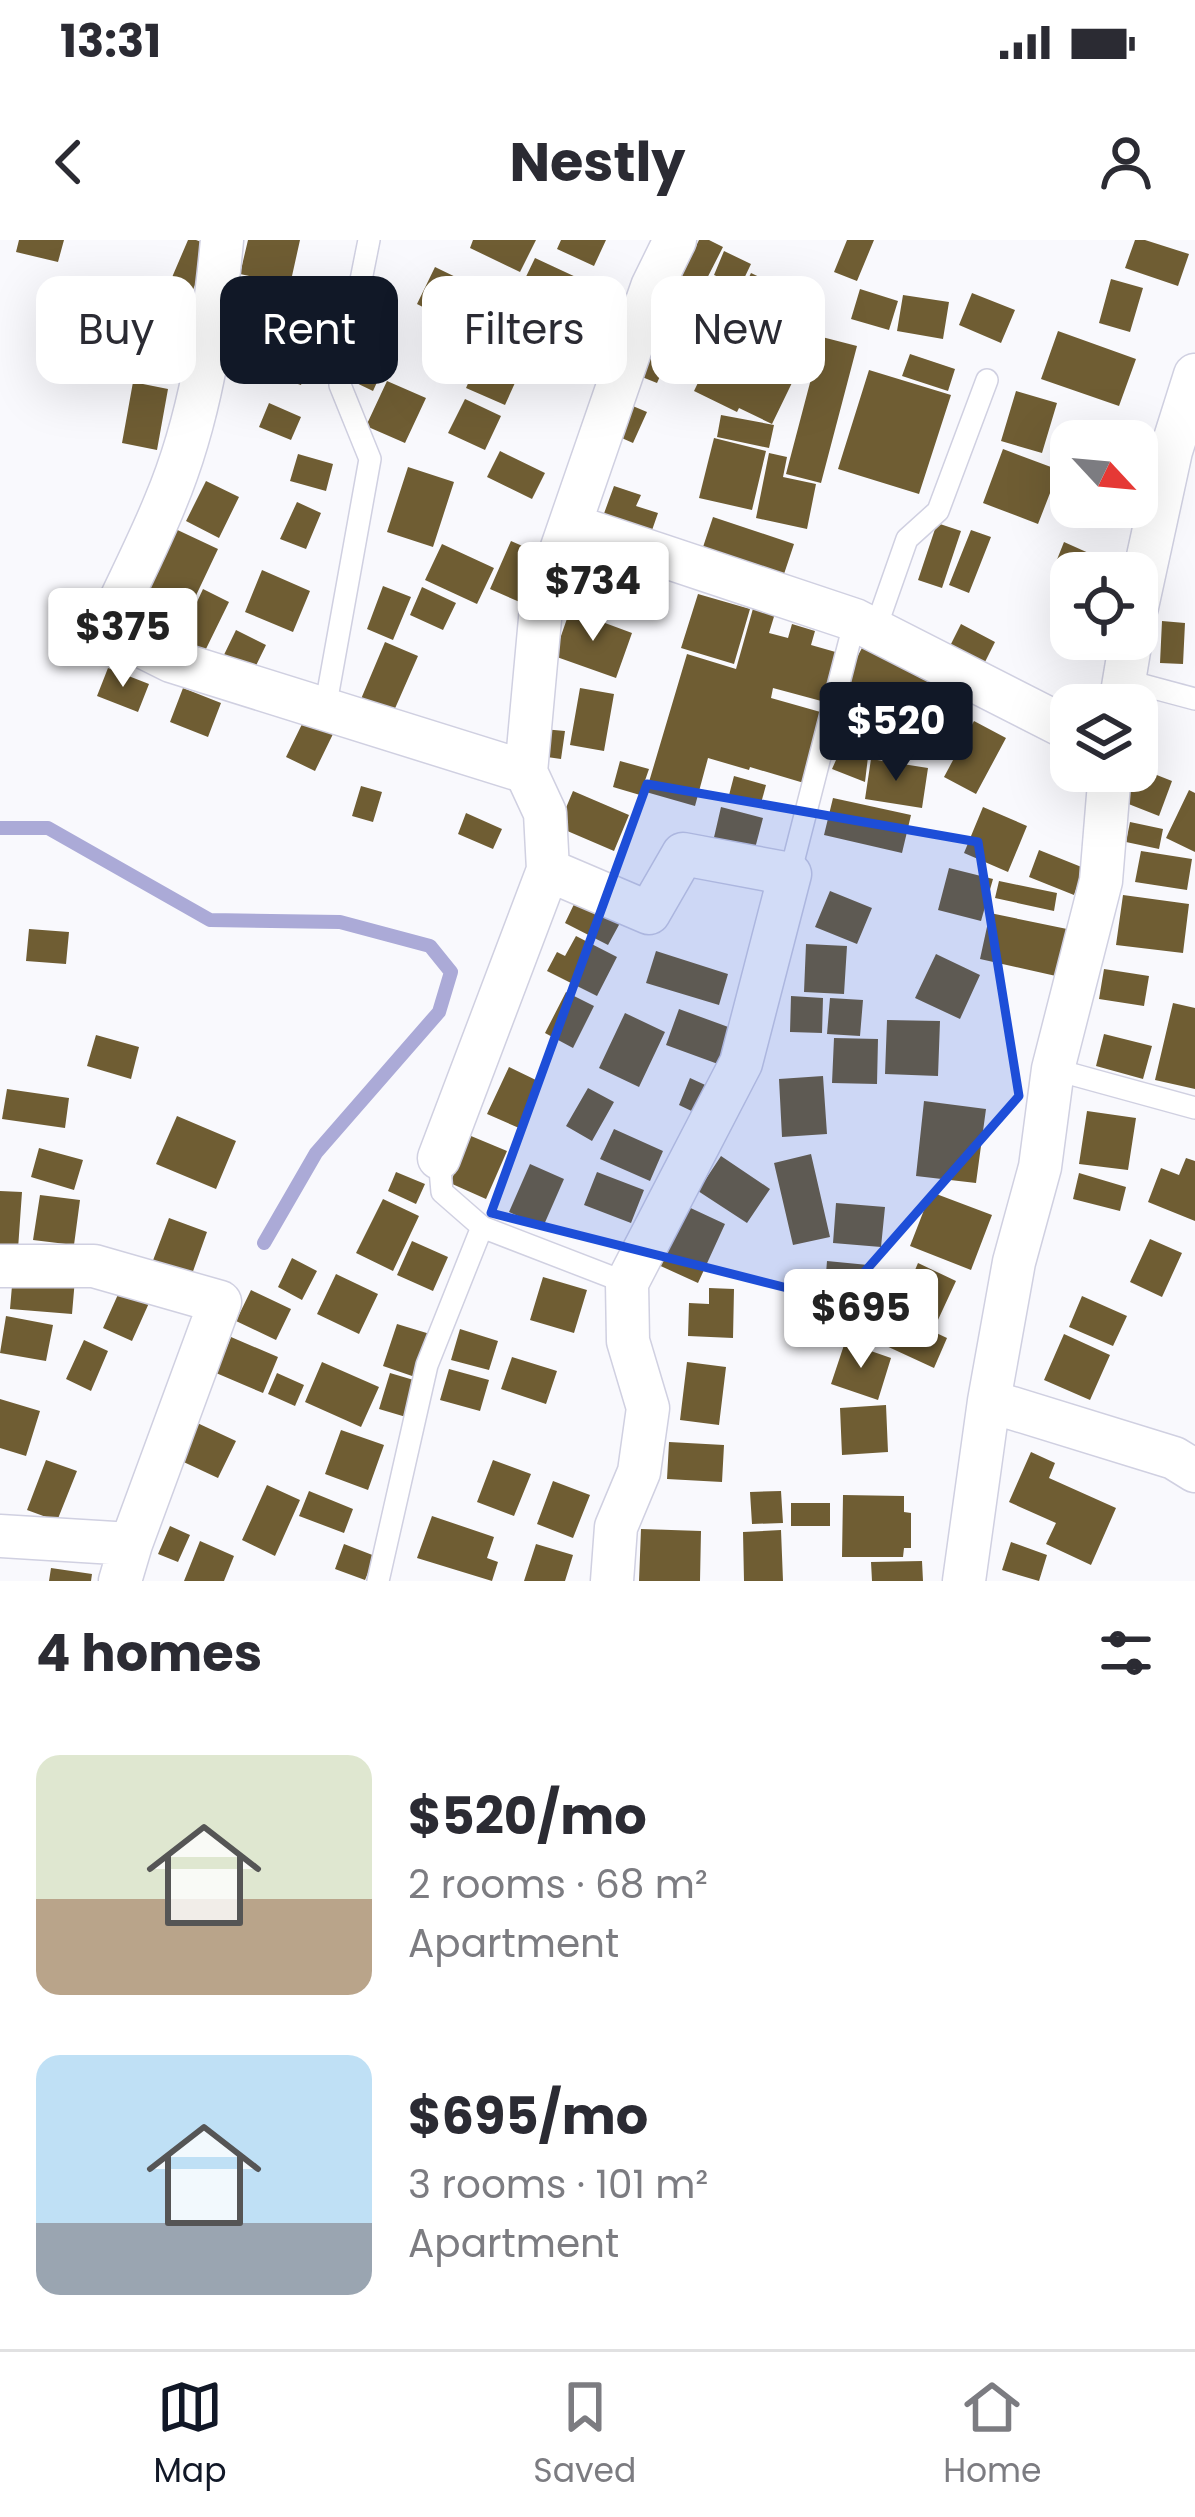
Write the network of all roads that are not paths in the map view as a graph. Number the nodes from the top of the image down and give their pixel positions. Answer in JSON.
{"nodes":[{"id":1,"x":222,"y":240,"type":"edge"},
{"id":2,"x":369,"y":240,"type":"edge"},
{"id":3,"x":675,"y":240,"type":"edge"},
{"id":4,"x":1195,"y":375,"type":"edge"},
{"id":5,"x":988,"y":380,"type":"dead end"},
{"id":6,"x":570,"y":525,"type":"junction"},
{"id":7,"x":1149,"y":552,"type":"edge"},
{"id":8,"x":865,"y":625,"type":"junction"},
{"id":9,"x":1125,"y":675,"type":"edge"},
{"id":10,"x":1195,"y":699,"type":"edge"},
{"id":11,"x":325,"y":709,"type":"junction"},
{"id":12,"x":1050,"y":719,"type":"edge"},
{"id":13,"x":526,"y":772,"type":"junction"},
{"id":14,"x":1108,"y":792,"type":"edge"},
{"id":15,"x":548,"y":870,"type":"junction"},
{"id":16,"x":790,"y":874,"type":"junction"},
{"id":17,"x":1054,"y":1069,"type":"junction"},
{"id":18,"x":1195,"y":1108,"type":"edge"},
{"id":19,"x":439,"y":1159,"type":"joint"},
{"id":20,"x":482,"y":1227,"type":"junction"},
{"id":21,"x":0,"y":1266,"type":"edge"},
{"id":22,"x":627,"y":1283,"type":"junction"},
{"id":23,"x":989,"y":1401,"type":"junction"},
{"id":24,"x":1195,"y":1471,"type":"edge"},
{"id":25,"x":0,"y":1536,"type":"edge"},
{"id":26,"x":126,"y":1562,"type":"edge"},
{"id":27,"x":378,"y":1581,"type":"edge"},
{"id":28,"x":612,"y":1581,"type":"edge"},
{"id":29,"x":964,"y":1581,"type":"edge"}],
"edges":[{"from":1,"to":11,"type":"street"},
{"from":2,"to":11,"type":"lane"},
{"from":3,"to":6,"type":"street"},
{"from":4,"to":7,"type":"street"},
{"from":5,"to":8,"type":"lane"},
{"from":6,"to":8,"type":"street"},
{"from":6,"to":13,"type":"street"},
{"from":8,"to":12,"type":"street"},
{"from":8,"to":16,"type":"lane"},
{"from":9,"to":10,"type":"lane"},
{"from":11,"to":13,"type":"street"},
{"from":13,"to":15,"type":"street"},
{"from":14,"to":17,"type":"street"},
{"from":15,"to":16,"type":"street"},
{"from":15,"to":19,"type":"street"},
{"from":16,"to":22,"type":"street"},
{"from":17,"to":18,"type":"lane"},
{"from":17,"to":23,"type":"street"},
{"from":19,"to":20,"type":"lane"},
{"from":20,"to":22,"type":"lane"},
{"from":20,"to":27,"type":"lane"},
{"from":21,"to":26,"type":"street"},
{"from":22,"to":28,"type":"street"},
{"from":23,"to":24,"type":"street"},
{"from":23,"to":29,"type":"street"},
{"from":25,"to":26,"type":"street"}]}
